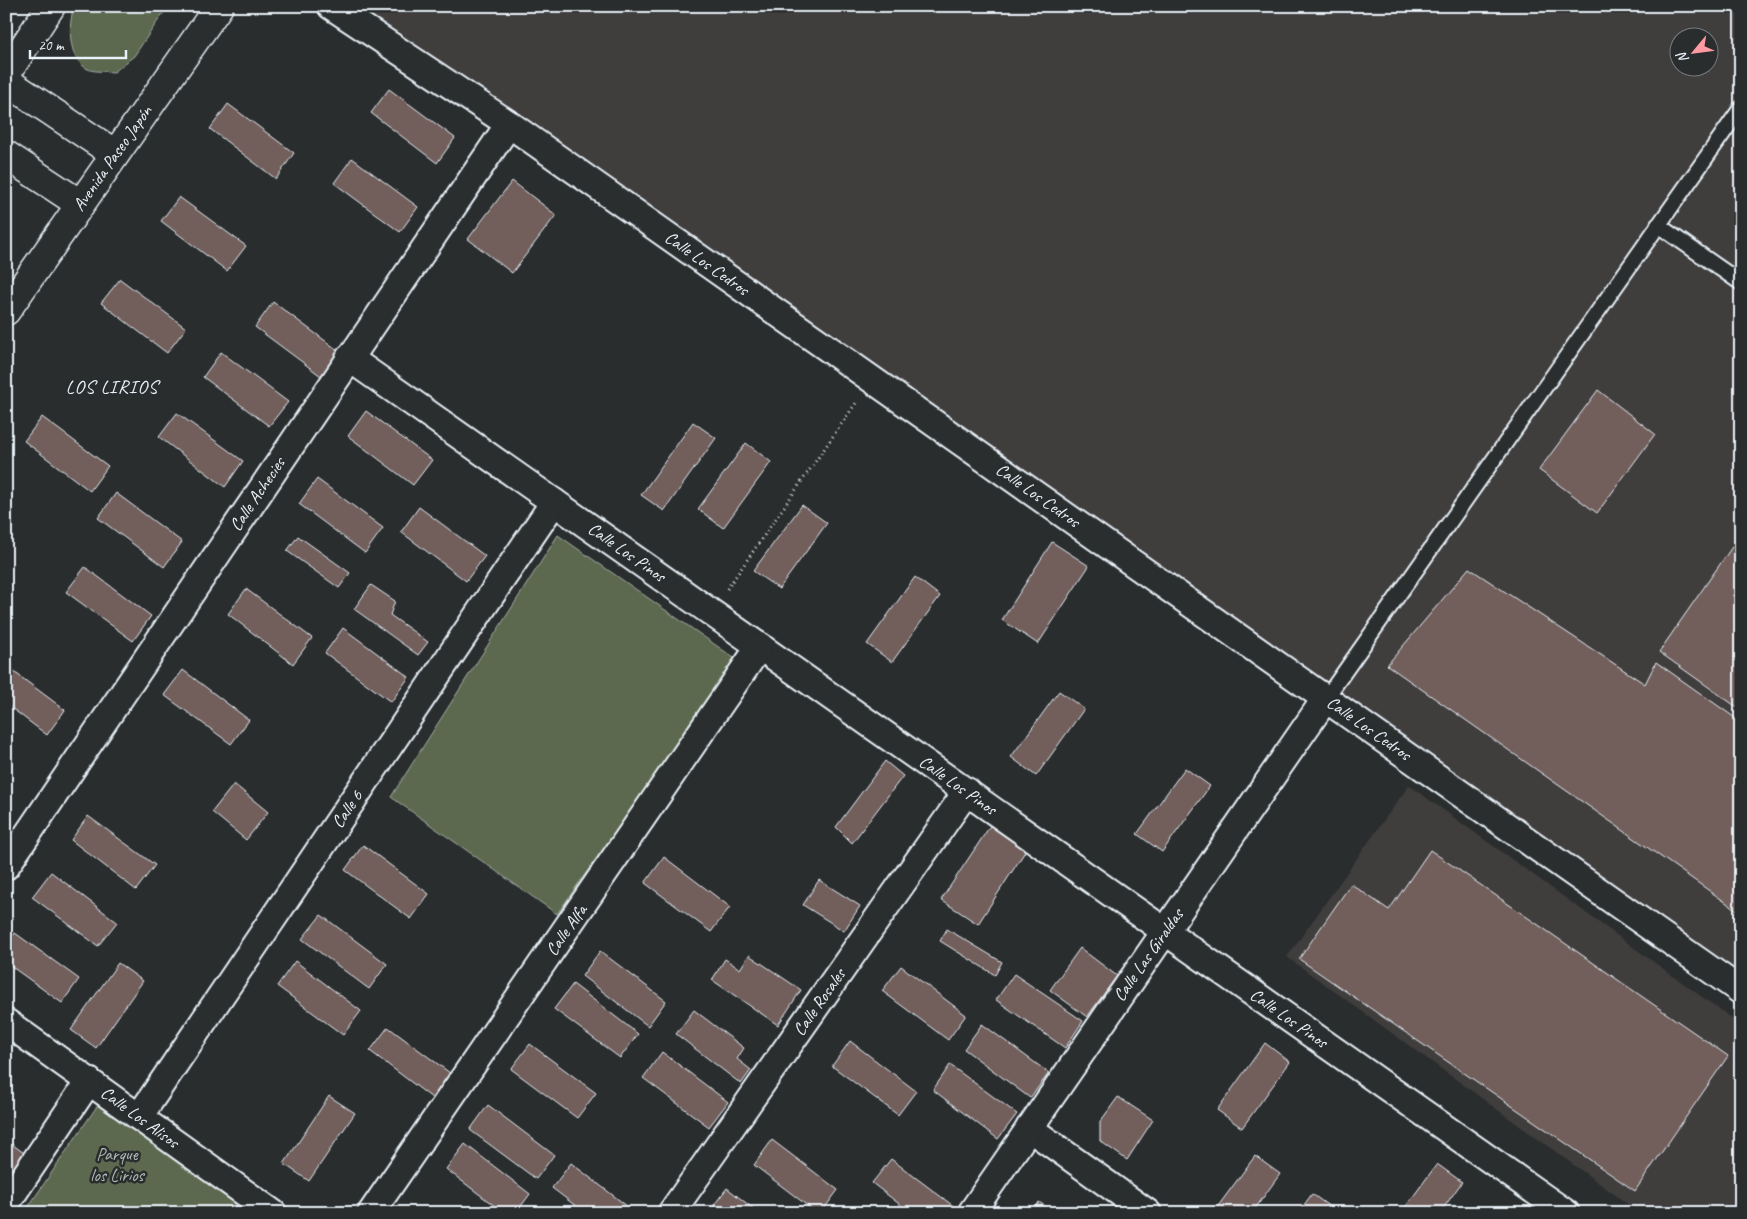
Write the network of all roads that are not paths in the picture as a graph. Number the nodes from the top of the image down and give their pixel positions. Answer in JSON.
{"nodes":[{"id":1,"x":51,"y":6,"type":"edge"},
{"id":2,"x":219,"y":6,"type":"edge"},
{"id":3,"x":331,"y":6,"type":"edge"},
{"id":4,"x":6,"y":74,"type":"edge"},
{"id":5,"x":6,"y":81,"type":"edge"},
{"id":6,"x":1741,"y":108,"type":"edge"},
{"id":7,"x":509,"y":124,"type":"junction"},
{"id":8,"x":115,"y":154,"type":"junction"},
{"id":9,"x":6,"y":156,"type":"edge"},
{"id":10,"x":80,"y":204,"type":"junction"},
{"id":11,"x":1658,"y":225,"type":"junction"},
{"id":12,"x":1741,"y":283,"type":"edge"},
{"id":13,"x":6,"y":311,"type":"edge"},
{"id":14,"x":350,"y":358,"type":"junction"},
{"id":15,"x":554,"y":502,"type":"junction"},
{"id":16,"x":760,"y":646,"type":"junction"},
{"id":17,"x":1326,"y":698,"type":"junction"},
{"id":18,"x":967,"y":791,"type":"junction"},
{"id":19,"x":6,"y":866,"type":"edge"},
{"id":20,"x":1165,"y":931,"type":"junction"},
{"id":21,"x":1741,"y":991,"type":"edge"},
{"id":22,"x":6,"y":1022,"type":"edge"},
{"id":23,"x":89,"y":1081,"type":"junction"},
{"id":24,"x":139,"y":1117,"type":"junction"},
{"id":25,"x":1029,"y":1128,"type":"junction"},
{"id":26,"x":6,"y":1204,"type":"edge"},
{"id":27,"x":273,"y":1213,"type":"edge"},
{"id":28,"x":371,"y":1213,"type":"edge"},
{"id":29,"x":671,"y":1213,"type":"edge"},
{"id":30,"x":971,"y":1213,"type":"edge"},
{"id":31,"x":1148,"y":1213,"type":"edge"},
{"id":32,"x":1566,"y":1213,"type":"edge"}],
"edges":[{"from":1,"to":4,"type":"main road"},
{"from":2,"to":8,"type":"main road","name":"Avenida Paseo Japón"},
{"from":3,"to":7,"type":"street","name":"Calle Los Cedros"},
{"from":5,"to":8,"type":"main road"},
{"from":6,"to":11,"type":"lane"},
{"from":7,"to":14,"type":"street","name":"Calle Achecies"},
{"from":7,"to":17,"type":"street","name":"Calle Los Cedros"},
{"from":8,"to":10,"type":"main road","name":"Avenida Paseo Japón"},
{"from":9,"to":10,"type":"main road"},
{"from":10,"to":13,"type":"main road","name":"Avenida Paseo Japón"},
{"from":11,"to":12,"type":"lane"},
{"from":11,"to":17,"type":"lane"},
{"from":14,"to":15,"type":"street","name":"Calle Los Pinos"},
{"from":14,"to":19,"type":"street","name":"Calle Achecies"},
{"from":15,"to":16,"type":"street","name":"Calle Los Pinos"},
{"from":15,"to":24,"type":"street","name":"Calle 6"},
{"from":16,"to":18,"type":"street","name":"Calle Los Pinos"},
{"from":16,"to":28,"type":"street","name":"Calle Alfa"},
{"from":17,"to":20,"type":"street","name":"Calle Las Giraldas"},
{"from":17,"to":21,"type":"street","name":"Calle Los Cedros"},
{"from":18,"to":20,"type":"street","name":"Calle Los Pinos"},
{"from":18,"to":29,"type":"street","name":"Calle Rosales"},
{"from":20,"to":25,"type":"street","name":"Calle Las Giraldas"},
{"from":20,"to":32,"type":"street","name":"Calle Los Pinos"},
{"from":22,"to":23,"type":"street","name":"Calle Los Alisos"},
{"from":23,"to":24,"type":"street","name":"Calle Los Alisos"},
{"from":23,"to":26,"type":"street"},
{"from":24,"to":27,"type":"street","name":"Calle Los Alisos"},
{"from":25,"to":30,"type":"street","name":"Calle Las Giraldas"},
{"from":25,"to":31,"type":"street"}]}
